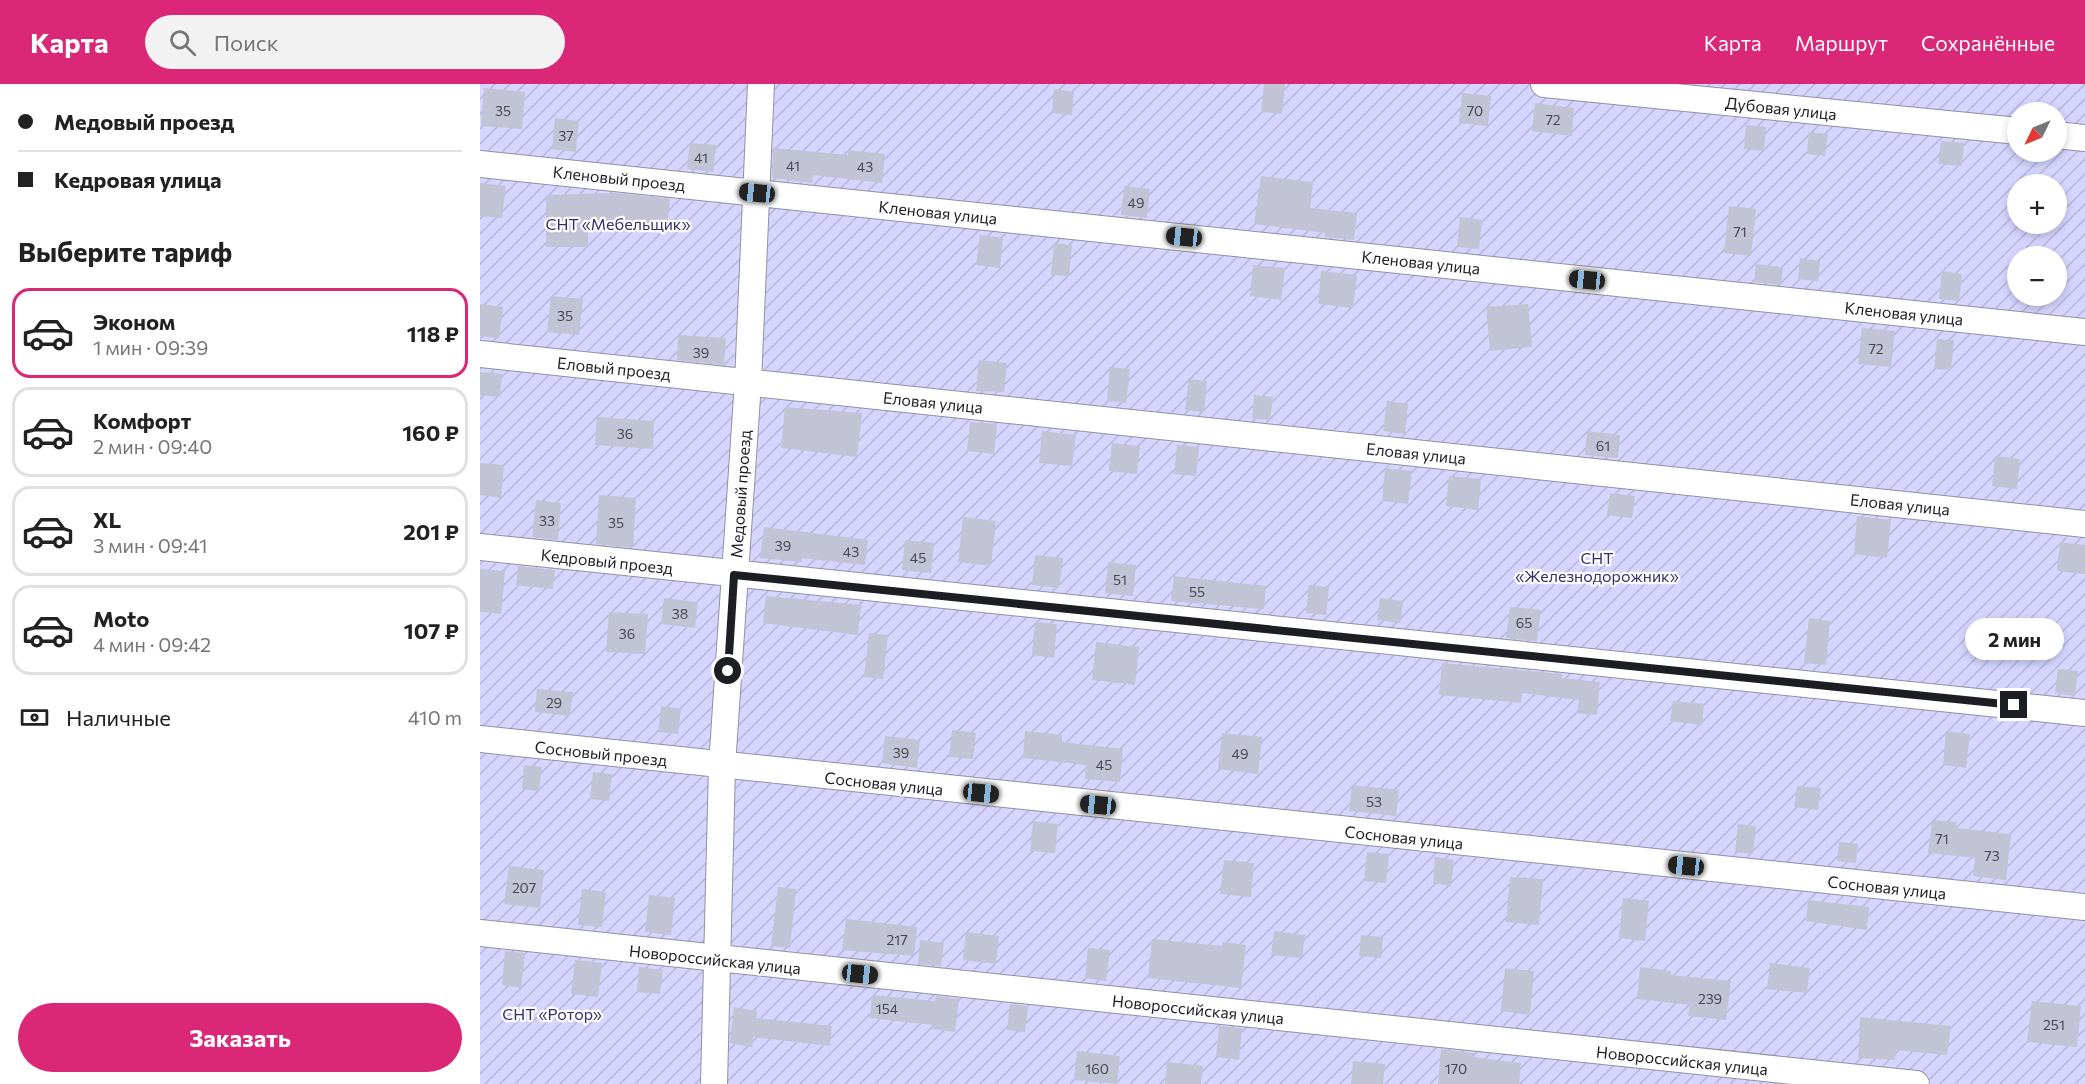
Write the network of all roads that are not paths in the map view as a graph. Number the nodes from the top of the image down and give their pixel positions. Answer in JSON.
{"nodes":[{"id":1,"x":761,"y":84,"type":"edge"},
{"id":2,"x":1544,"y":84,"type":"edge"},
{"id":3,"x":2007,"y":130,"type":"edge"},
{"id":4,"x":2067,"y":136,"type":"edge"},
{"id":5,"x":2085,"y":138,"type":"edge"},
{"id":6,"x":480,"y":164,"type":"edge"},
{"id":7,"x":757,"y":193,"type":"junction"},
{"id":8,"x":2085,"y":332,"type":"edge"},
{"id":9,"x":480,"y":354,"type":"edge"},
{"id":10,"x":748,"y":382,"type":"junction"},
{"id":11,"x":2085,"y":524,"type":"edge"},
{"id":12,"x":480,"y":547,"type":"edge"},
{"id":13,"x":734,"y":575,"type":"junction"},
{"id":14,"x":2085,"y":712,"type":"edge"},
{"id":15,"x":480,"y":739,"type":"edge"},
{"id":16,"x":722,"y":766,"type":"junction"},
{"id":17,"x":2085,"y":907,"type":"edge"},
{"id":18,"x":480,"y":933,"type":"edge"},
{"id":19,"x":719,"y":960,"type":"junction"},
{"id":20,"x":714,"y":1084,"type":"edge"},
{"id":21,"x":1916,"y":1084,"type":"edge"}],
"edges":[{"from":1,"to":7,"type":"street","name":"Медовый проезд"},
{"from":2,"to":3,"type":"street","name":"Дубовая улица"},
{"from":4,"to":5,"type":"street"},
{"from":6,"to":7,"type":"street","name":"Кленовый проезд"},
{"from":7,"to":8,"type":"street","name":"Кленовая улица"},
{"from":7,"to":10,"type":"street","name":"Медовый проезд"},
{"from":9,"to":10,"type":"street","name":"Еловый проезд"},
{"from":10,"to":11,"type":"street","name":"Еловая улица"},
{"from":10,"to":13,"type":"street","name":"Медовый проезд"},
{"from":12,"to":13,"type":"street","name":"Кедровый проезд"},
{"from":13,"to":14,"type":"street","name":"Кедровый проезд"},
{"from":13,"to":16,"type":"street","name":"Медовый проезд"},
{"from":15,"to":16,"type":"street","name":"Сосновый проезд"},
{"from":16,"to":17,"type":"street","name":"Сосновая улица"},
{"from":16,"to":19,"type":"street","name":"Медовый проезд"},
{"from":18,"to":19,"type":"street","name":"Новороссийская улица"},
{"from":19,"to":20,"type":"street","name":"Медовый проезд"},
{"from":19,"to":21,"type":"street","name":"Новороссийская улица"}]}
